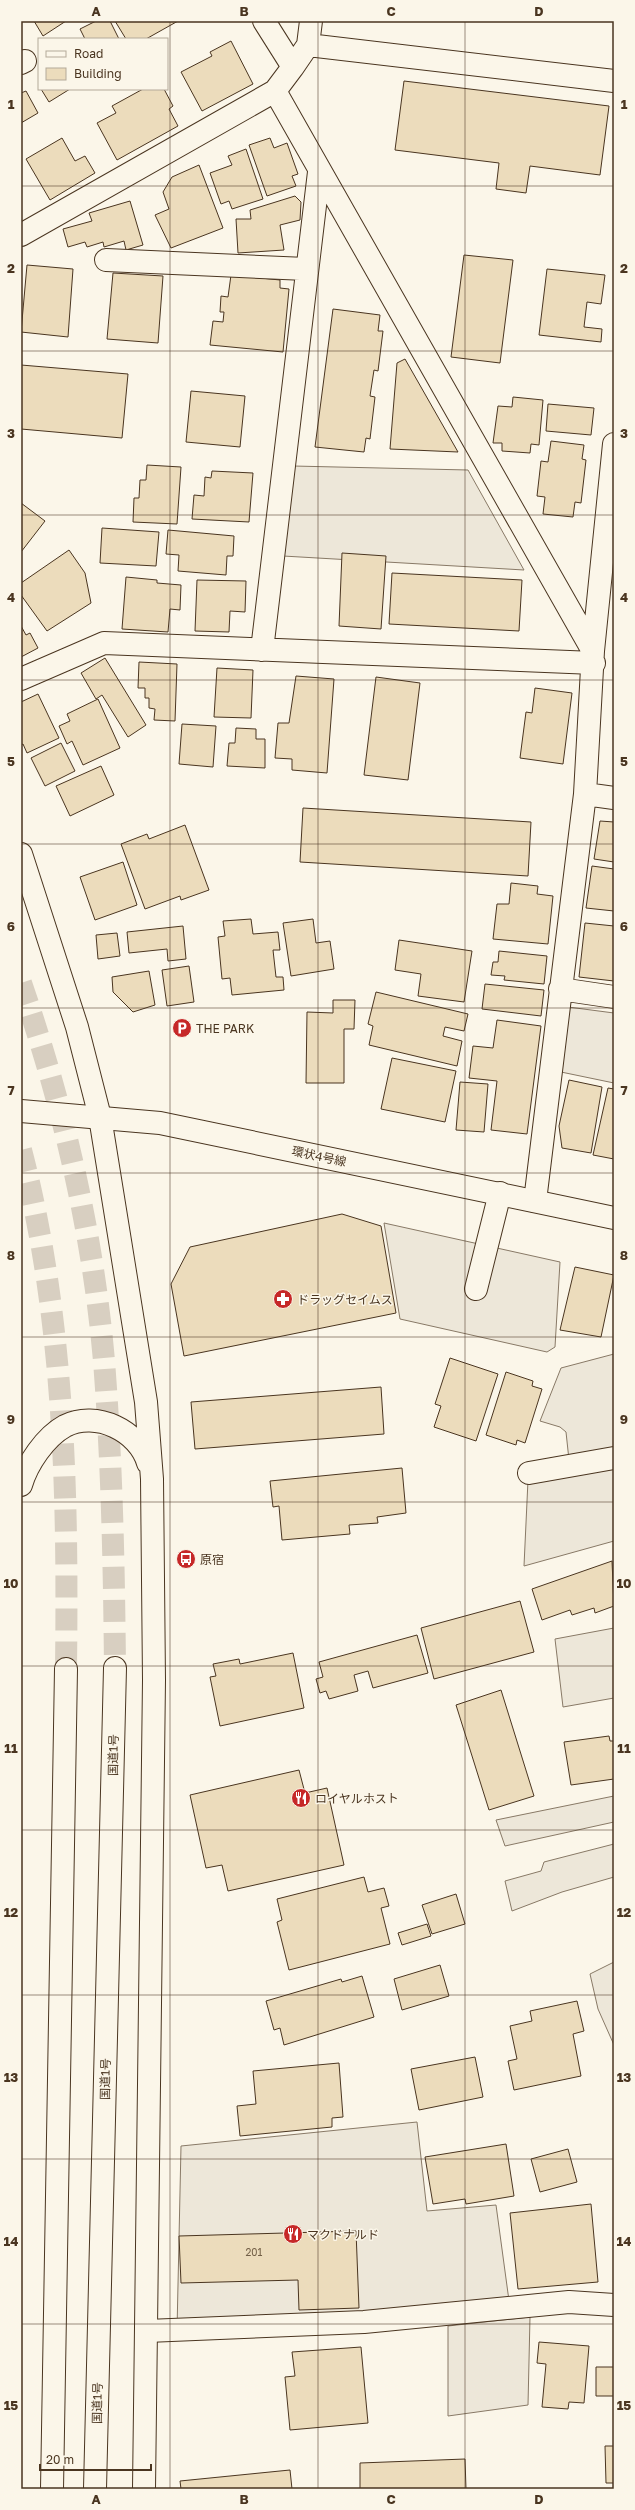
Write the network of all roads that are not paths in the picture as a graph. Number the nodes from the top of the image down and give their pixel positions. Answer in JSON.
{"nodes":[{"id":1,"x":264,"y":21,"type":"edge"},
{"id":2,"x":311,"y":21,"type":"edge"},
{"id":3,"x":308,"y":45,"type":"junction"},
{"id":4,"x":293,"y":67,"type":"junction"},
{"id":5,"x":614,"y":81,"type":"edge"},
{"id":6,"x":275,"y":91,"type":"junction"},
{"id":7,"x":319,"y":172,"type":"junction"},
{"id":8,"x":21,"y":235,"type":"edge"},
{"id":9,"x":106,"y":260,"type":"dead end"},
{"id":10,"x":306,"y":269,"type":"junction"},
{"id":11,"x":614,"y":444,"type":"edge"},
{"id":12,"x":262,"y":650,"type":"junction"},
{"id":13,"x":593,"y":657,"type":"junction"},
{"id":14,"x":21,"y":679,"type":"edge"},
{"id":15,"x":585,"y":794,"type":"junction"},
{"id":16,"x":614,"y":798,"type":"edge"},
{"id":17,"x":21,"y":854,"type":"edge"},
{"id":18,"x":560,"y":989,"type":"junction"},
{"id":19,"x":614,"y":997,"type":"edge"},
{"id":20,"x":21,"y":1111,"type":"edge"},
{"id":21,"x":100,"y":1117,"type":"junction"},
{"id":22,"x":500,"y":1193,"type":"junction"},
{"id":23,"x":535,"y":1201,"type":"junction"},
{"id":24,"x":614,"y":1218,"type":"edge"},
{"id":25,"x":476,"y":1289,"type":"dead end"},
{"id":26,"x":614,"y":1458,"type":"edge"},
{"id":27,"x":529,"y":1473,"type":"dead end"},
{"id":28,"x":152,"y":1479,"type":"junction"},
{"id":29,"x":21,"y":1484,"type":"edge"},
{"id":30,"x":66,"y":1668,"type":"tunnel mouth"},
{"id":31,"x":115,"y":1668,"type":"tunnel mouth"},
{"id":32,"x":614,"y":2305,"type":"edge"},
{"id":33,"x":147,"y":2331,"type":"junction"},
{"id":34,"x":52,"y":2489,"type":"edge"},
{"id":35,"x":95,"y":2489,"type":"edge"},
{"id":36,"x":144,"y":2489,"type":"edge"}],
"edges":[{"from":1,"to":4,"type":"main road"},
{"from":2,"to":3,"type":"main road"},
{"from":3,"to":4,"type":"main road"},
{"from":3,"to":5,"type":"main road"},
{"from":4,"to":6,"type":"main road"},
{"from":6,"to":7,"type":"main road"},
{"from":6,"to":8,"type":"main road"},
{"from":7,"to":10,"type":"main road"},
{"from":7,"to":13,"type":"main road"},
{"from":9,"to":10,"type":"main road"},
{"from":10,"to":12,"type":"main road"},
{"from":11,"to":13,"type":"main road"},
{"from":12,"to":13,"type":"main road"},
{"from":12,"to":14,"type":"main road"},
{"from":13,"to":15,"type":"main road"},
{"from":15,"to":16,"type":"main road"},
{"from":15,"to":18,"type":"main road"},
{"from":17,"to":21,"type":"main road"},
{"from":18,"to":19,"type":"main road"},
{"from":18,"to":23,"type":"main road"},
{"from":20,"to":21,"type":"main road","name":"環状4号線"},
{"from":21,"to":22,"type":"main road","name":"環状4号線"},
{"from":21,"to":28,"type":"main road"},
{"from":22,"to":23,"type":"main road","name":"環状4号線"},
{"from":22,"to":25,"type":"main road"},
{"from":23,"to":24,"type":"main road","name":"環状4号線"},
{"from":26,"to":27,"type":"main road"},
{"from":28,"to":29,"type":"main road"},
{"from":28,"to":33,"type":"main road"},
{"from":30,"to":34,"type":"main road"},
{"from":31,"to":35,"type":"main road","name":"国道1号"},
{"from":32,"to":33,"type":"main road"},
{"from":33,"to":36,"type":"main road"}]}
